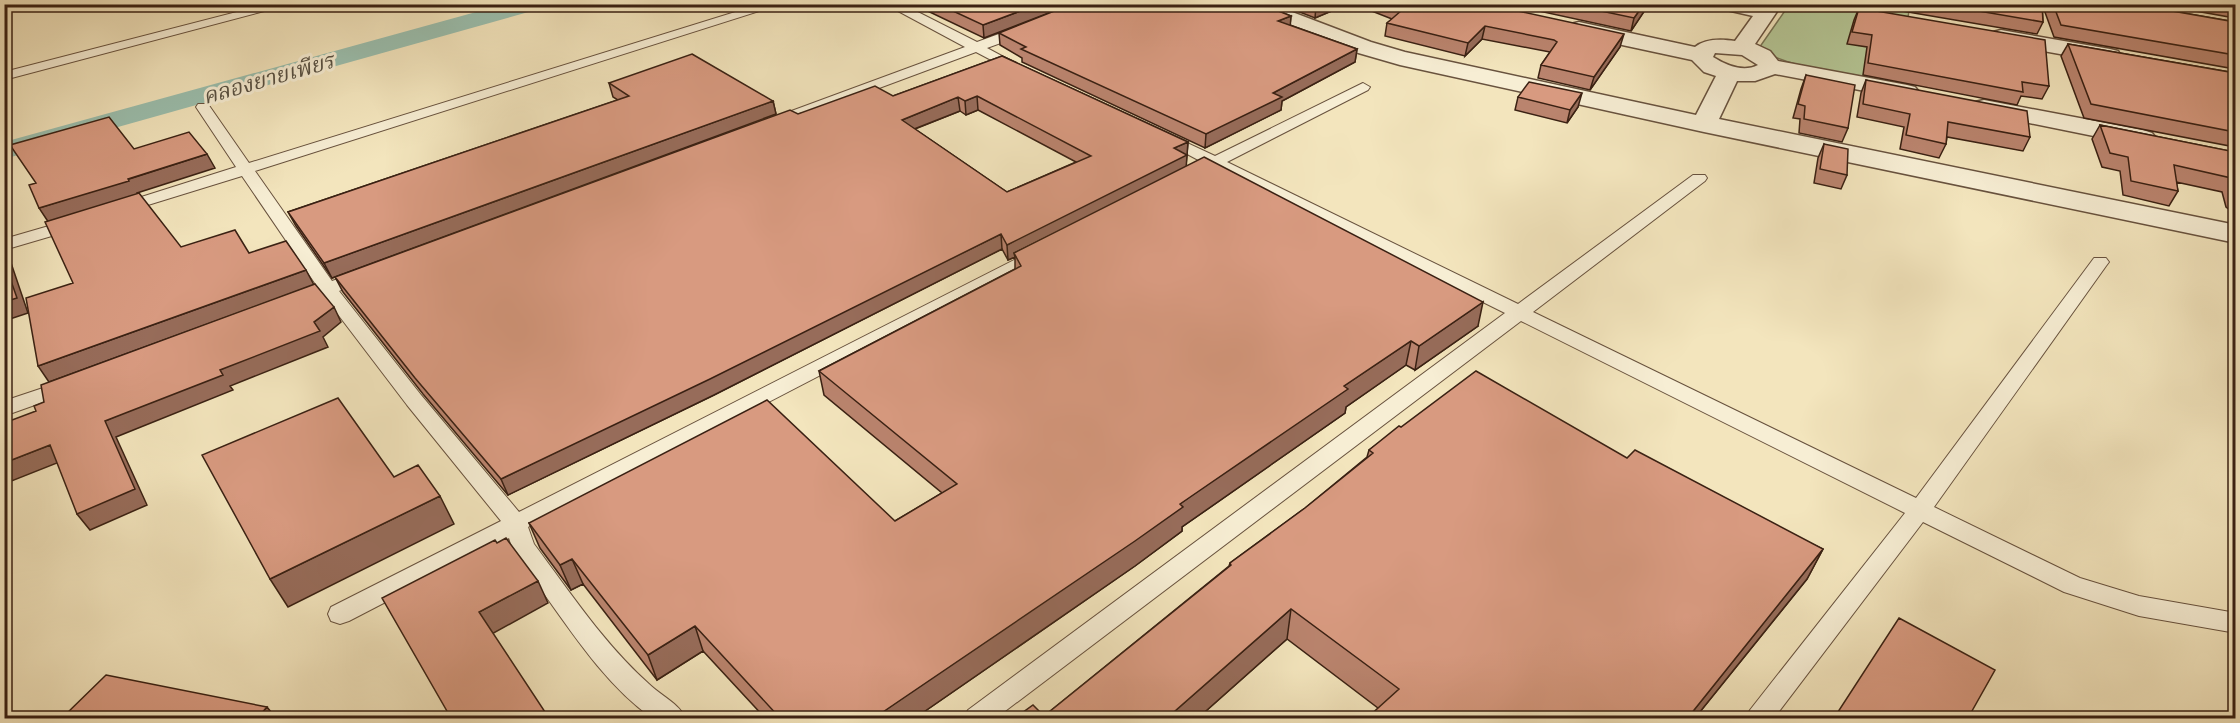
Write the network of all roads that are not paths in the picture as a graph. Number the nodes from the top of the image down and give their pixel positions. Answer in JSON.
{"nodes":[{"id":1,"x":285,"y":4,"type":"edge"},
{"id":2,"x":775,"y":4,"type":"edge"},
{"id":3,"x":891,"y":4,"type":"edge"},
{"id":4,"x":1251,"y":4,"type":"edge"},
{"id":5,"x":1725,"y":4,"type":"edge"},
{"id":6,"x":1769,"y":8,"type":"edge"},
{"id":7,"x":1040,"y":24,"type":"edge"},
{"id":8,"x":1561,"y":26,"type":"edge"},
{"id":9,"x":1977,"y":33,"type":"edge"},
{"id":10,"x":976,"y":48,"type":"junction"},
{"id":11,"x":1741,"y":48,"type":"junction"},
{"id":12,"x":1700,"y":55,"type":"junction"},
{"id":13,"x":2130,"y":60,"type":"edge"},
{"id":14,"x":1770,"y":66,"type":"junction"},
{"id":15,"x":1729,"y":73,"type":"junction"},
{"id":16,"x":4,"y":76,"type":"edge"},
{"id":17,"x":1039,"y":78,"type":"edge"},
{"id":18,"x":1363,"y":87,"type":"dead end"},
{"id":19,"x":1928,"y":96,"type":"edge"},
{"id":20,"x":1962,"y":102,"type":"edge"},
{"id":21,"x":203,"y":107,"type":"dead end"},
{"id":22,"x":1704,"y":124,"type":"junction"},
{"id":23,"x":1144,"y":127,"type":"edge"},
{"id":24,"x":752,"y":131,"type":"edge"},
{"id":25,"x":2167,"y":143,"type":"edge"},
{"id":26,"x":1217,"y":162,"type":"junction"},
{"id":27,"x":246,"y":169,"type":"junction"},
{"id":28,"x":1196,"y":173,"type":"edge"},
{"id":29,"x":1699,"y":178,"type":"dead end"},
{"id":30,"x":2235,"y":234,"type":"edge"},
{"id":31,"x":1058,"y":244,"type":"edge"},
{"id":32,"x":4,"y":245,"type":"edge"},
{"id":33,"x":2100,"y":262,"type":"dead end"},
{"id":34,"x":373,"y":272,"type":"edge"},
{"id":35,"x":328,"y":289,"type":"junction"},
{"id":36,"x":283,"y":305,"type":"edge"},
{"id":37,"x":1520,"y":312,"type":"junction"},
{"id":38,"x":82,"y":380,"type":"edge"},
{"id":39,"x":4,"y":409,"type":"edge"},
{"id":40,"x":1919,"y":511,"type":"junction"},
{"id":41,"x":516,"y":524,"type":"junction"},
{"id":42,"x":340,"y":614,"type":"dead end"},
{"id":43,"x":2235,"y":623,"type":"edge"},
{"id":44,"x":672,"y":718,"type":"edge"},
{"id":45,"x":977,"y":718,"type":"edge"},
{"id":46,"x":1759,"y":718,"type":"edge"}],
"edges":[{"from":1,"to":16,"type":"lane"},
{"from":2,"to":27,"type":"lane"},
{"from":3,"to":10,"type":"lane"},
{"from":4,"to":22,"type":"street"},
{"from":5,"to":6,"type":"street"},
{"from":6,"to":11,"type":"street"},
{"from":7,"to":10,"type":"lane"},
{"from":8,"to":12,"type":"street"},
{"from":9,"to":13,"type":"street"},
{"from":10,"to":17,"type":"lane"},
{"from":10,"to":24,"type":"lane"},
{"from":11,"to":12,"type":"street"},
{"from":11,"to":14,"type":"street"},
{"from":12,"to":15,"type":"street"},
{"from":14,"to":15,"type":"street"},
{"from":14,"to":19,"type":"street"},
{"from":15,"to":22,"type":"street"},
{"from":18,"to":26,"type":"lane"},
{"from":20,"to":25,"type":"street"},
{"from":21,"to":27,"type":"lane"},
{"from":22,"to":30,"type":"street"},
{"from":23,"to":26,"type":"lane"},
{"from":26,"to":28,"type":"lane"},
{"from":26,"to":37,"type":"lane"},
{"from":27,"to":32,"type":"lane"},
{"from":27,"to":35,"type":"lane"},
{"from":29,"to":37,"type":"lane"},
{"from":31,"to":41,"type":"lane"},
{"from":33,"to":40,"type":"lane"},
{"from":34,"to":35,"type":"lane"},
{"from":35,"to":36,"type":"lane"},
{"from":35,"to":41,"type":"lane"},
{"from":37,"to":40,"type":"lane"},
{"from":37,"to":45,"type":"lane"},
{"from":38,"to":39,"type":"lane"},
{"from":40,"to":43,"type":"lane"},
{"from":40,"to":46,"type":"lane"},
{"from":41,"to":42,"type":"lane"},
{"from":41,"to":44,"type":"lane"}]}
